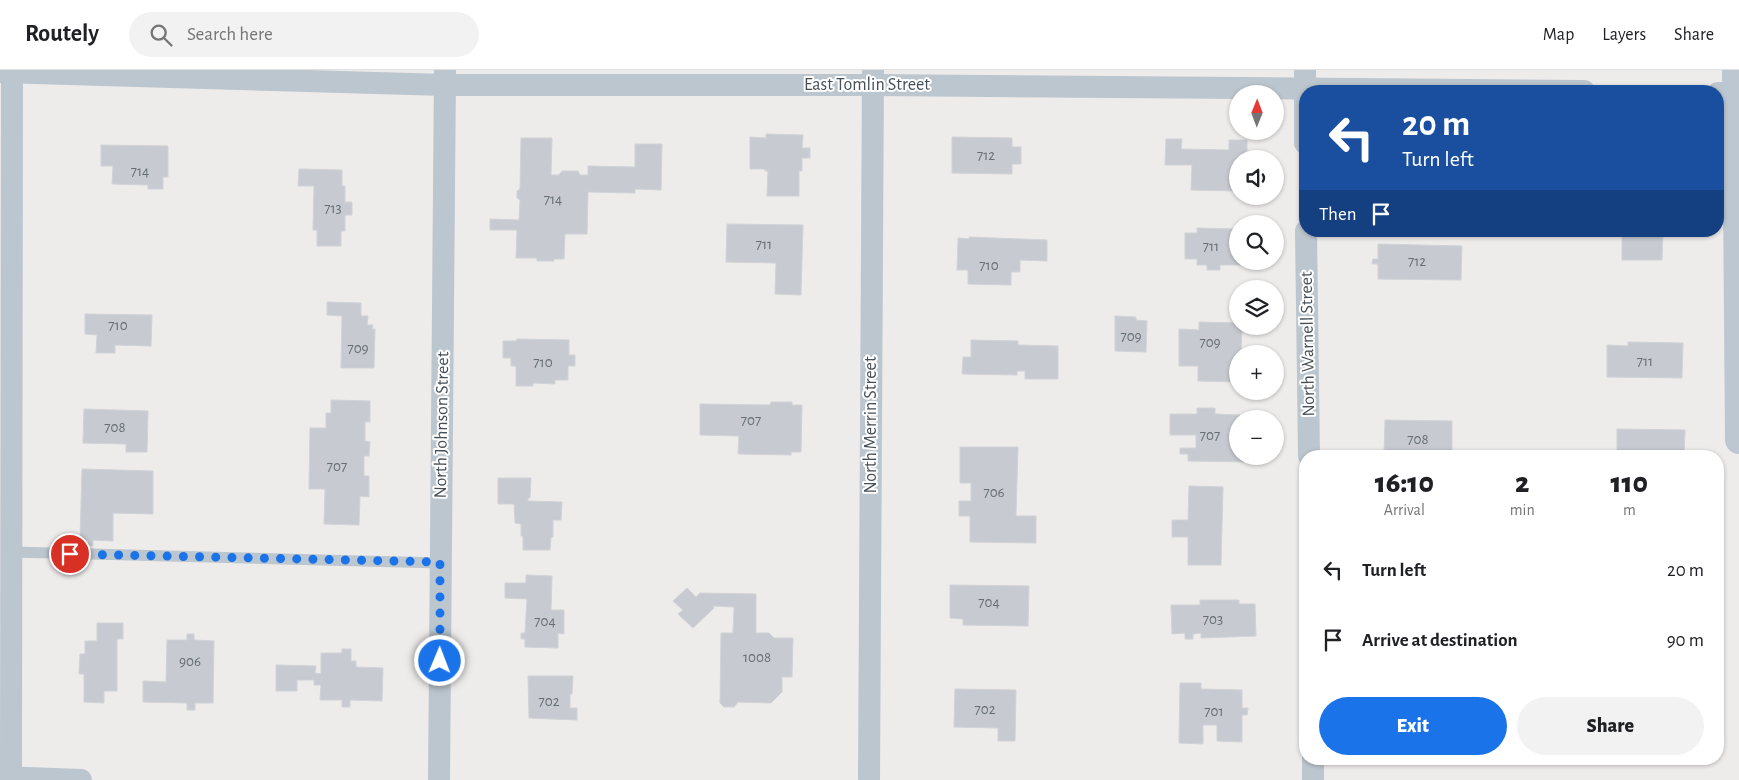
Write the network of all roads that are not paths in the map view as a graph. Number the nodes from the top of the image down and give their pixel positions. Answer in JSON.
{"nodes":[{"id":1,"x":8,"y":71,"type":"edge"},
{"id":2,"x":445,"y":77,"type":"edge"},
{"id":3,"x":873,"y":78,"type":"edge"},
{"id":4,"x":1304,"y":79,"type":"edge"},
{"id":5,"x":1444,"y":85,"type":"edge"},
{"id":6,"x":1732,"y":87,"type":"edge"},
{"id":7,"x":1306,"y":237,"type":"edge"},
{"id":8,"x":1739,"y":440,"type":"edge"},
{"id":9,"x":1309,"y":450,"type":"edge"},
{"id":10,"x":12,"y":552,"type":"junction"},
{"id":11,"x":440,"y":562,"type":"junction"},
{"id":12,"x":1313,"y":765,"type":"edge"},
{"id":13,"x":8,"y":778,"type":"edge"},
{"id":14,"x":81,"y":780,"type":"edge"},
{"id":15,"x":439,"y":780,"type":"edge"},
{"id":16,"x":869,"y":780,"type":"edge"},
{"id":17,"x":1314,"y":780,"type":"edge"}],
"edges":[{"from":1,"to":2,"type":"street","name":"East Tomlin Street"},
{"from":1,"to":10,"type":"street"},
{"from":2,"to":3,"type":"street","name":"East Tomlin Street"},
{"from":2,"to":11,"type":"street","name":"North Johnson Street"},
{"from":3,"to":4,"type":"street","name":"East Tomlin Street"},
{"from":3,"to":16,"type":"street","name":"North Merrin Street"},
{"from":4,"to":5,"type":"street","name":"East Tomlin Street"},
{"from":6,"to":8,"type":"street"},
{"from":7,"to":9,"type":"street","name":"North Warnell Street"},
{"from":10,"to":11,"type":"lane"},
{"from":10,"to":13,"type":"street"},
{"from":11,"to":15,"type":"street","name":"North Johnson Street"},
{"from":12,"to":17,"type":"street"},
{"from":13,"to":14,"type":"street"}]}
